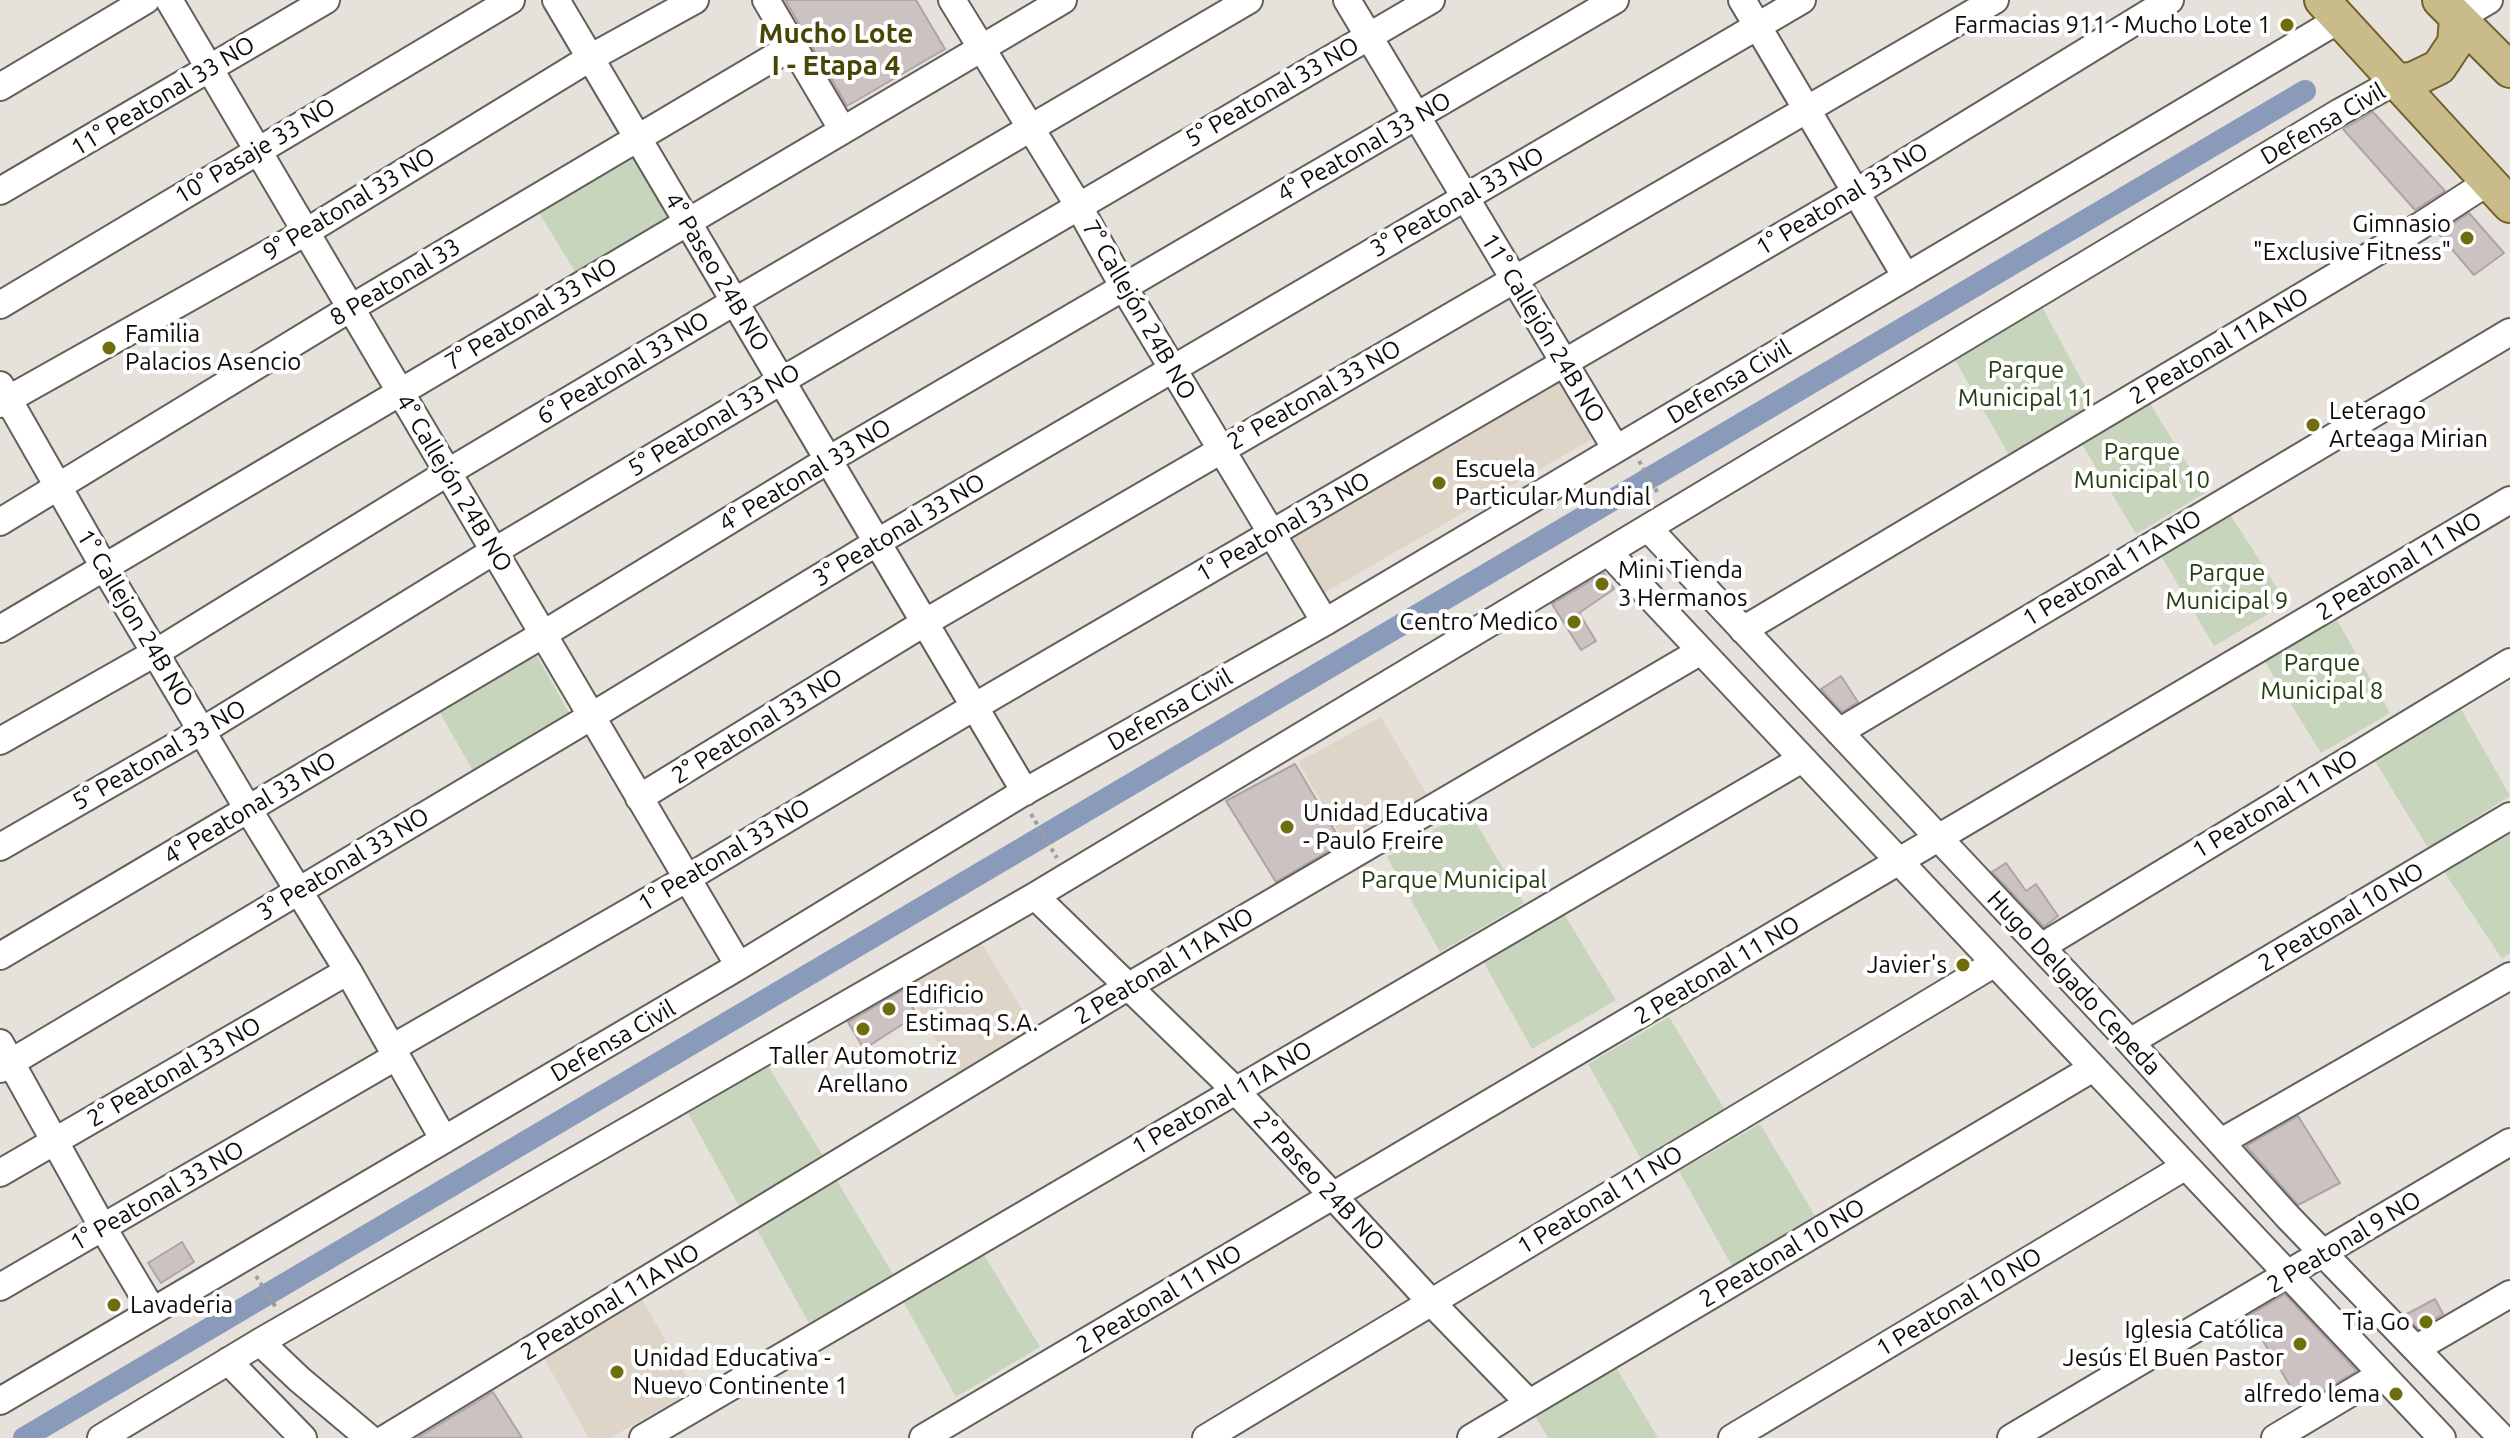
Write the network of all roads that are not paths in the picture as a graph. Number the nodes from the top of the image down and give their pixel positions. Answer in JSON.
{"nodes":[{"id":1,"x":146,"y":0,"type":"edge"},
{"id":2,"x":169,"y":0,"type":"edge"},
{"id":3,"x":326,"y":0,"type":"edge"},
{"id":4,"x":511,"y":0,"type":"edge"},
{"id":5,"x":556,"y":0,"type":"edge"},
{"id":6,"x":695,"y":0,"type":"edge"},
{"id":7,"x":766,"y":0,"type":"edge"},
{"id":8,"x":952,"y":0,"type":"edge"},
{"id":9,"x":1063,"y":0,"type":"edge"},
{"id":10,"x":1249,"y":0,"type":"edge"},
{"id":11,"x":1347,"y":0,"type":"edge"},
{"id":12,"x":1431,"y":0,"type":"edge"},
{"id":13,"x":1615,"y":0,"type":"edge"},
{"id":14,"x":1742,"y":0,"type":"edge"},
{"id":15,"x":1802,"y":0,"type":"edge"},
{"id":16,"x":1995,"y":0,"type":"edge"},
{"id":17,"x":2170,"y":0,"type":"edge"},
{"id":18,"x":2489,"y":0,"type":"edge"},
{"id":19,"x":2449,"y":10,"type":"edge"},
{"id":20,"x":2339,"y":11,"type":"edge"},
{"id":21,"x":1757,"y":26,"type":"junction"},
{"id":22,"x":1369,"y":36,"type":"junction"},
{"id":23,"x":2483,"y":44,"type":"junction"},
{"id":24,"x":793,"y":46,"type":"junction"},
{"id":25,"x":981,"y":48,"type":"junction"},
{"id":26,"x":590,"y":58,"type":"junction"},
{"id":27,"x":210,"y":69,"type":"junction"},
{"id":28,"x":2510,"y":70,"type":"edge"},
{"id":29,"x":2390,"y":75,"type":"junction"},
{"id":30,"x":2510,"y":85,"type":"edge"},
{"id":31,"x":0,"y":87,"type":"edge"},
{"id":32,"x":1806,"y":109,"type":"junction"},
{"id":33,"x":1417,"y":115,"type":"junction"},
{"id":34,"x":1029,"y":128,"type":"junction"},
{"id":35,"x":842,"y":129,"type":"junction"},
{"id":36,"x":637,"y":138,"type":"junction"},
{"id":37,"x":257,"y":149,"type":"junction"},
{"id":38,"x":0,"y":191,"type":"edge"},
{"id":39,"x":1855,"y":193,"type":"junction"},
{"id":40,"x":1465,"y":197,"type":"junction"},
{"id":41,"x":2504,"y":198,"type":"edge"},
{"id":42,"x":1078,"y":205,"type":"junction"},
{"id":43,"x":687,"y":221,"type":"junction"},
{"id":44,"x":306,"y":232,"type":"junction"},
{"id":45,"x":1906,"y":277,"type":"junction"},
{"id":46,"x":1514,"y":279,"type":"junction"},
{"id":47,"x":1123,"y":286,"type":"junction"},
{"id":48,"x":734,"y":302,"type":"junction"},
{"id":49,"x":0,"y":305,"type":"edge"},
{"id":50,"x":351,"y":308,"type":"junction"},
{"id":51,"x":2510,"y":332,"type":"edge"},
{"id":52,"x":1563,"y":363,"type":"junction"},
{"id":53,"x":1173,"y":369,"type":"junction"},
{"id":54,"x":781,"y":381,"type":"junction"},
{"id":55,"x":400,"y":391,"type":"junction"},
{"id":56,"x":3,"y":396,"type":"edge"},
{"id":57,"x":1221,"y":449,"type":"junction"},
{"id":58,"x":1624,"y":450,"type":"junction"},
{"id":59,"x":828,"y":460,"type":"junction"},
{"id":60,"x":448,"y":472,"type":"junction"},
{"id":61,"x":59,"y":488,"type":"junction"},
{"id":62,"x":2510,"y":500,"type":"edge"},
{"id":63,"x":0,"y":522,"type":"edge"},
{"id":64,"x":1648,"y":528,"type":"junction"},
{"id":65,"x":1271,"y":534,"type":"junction"},
{"id":66,"x":876,"y":543,"type":"junction"},
{"id":67,"x":495,"y":551,"type":"junction"},
{"id":68,"x":1608,"y":552,"type":"junction"},
{"id":69,"x":104,"y":567,"type":"junction"},
{"id":70,"x":1325,"y":622,"type":"junction"},
{"id":71,"x":924,"y":623,"type":"junction"},
{"id":72,"x":0,"y":629,"type":"edge"},
{"id":73,"x":1743,"y":630,"type":"junction"},
{"id":74,"x":542,"y":635,"type":"junction"},
{"id":75,"x":1701,"y":651,"type":"junction"},
{"id":76,"x":155,"y":653,"type":"junction"},
{"id":77,"x":2510,"y":662,"type":"edge"},
{"id":78,"x":974,"y":707,"type":"junction"},
{"id":79,"x":592,"y":716,"type":"junction"},
{"id":80,"x":202,"y":731,"type":"junction"},
{"id":81,"x":1839,"y":732,"type":"junction"},
{"id":82,"x":0,"y":741,"type":"edge"},
{"id":83,"x":1802,"y":759,"type":"junction"},
{"id":84,"x":639,"y":798,"type":"junction"},
{"id":85,"x":1026,"y":800,"type":"junction"},
{"id":86,"x":1902,"y":800,"type":"junction"},
{"id":87,"x":248,"y":809,"type":"junction"},
{"id":88,"x":2510,"y":816,"type":"edge"},
{"id":89,"x":1868,"y":829,"type":"junction"},
{"id":90,"x":1939,"y":838,"type":"junction"},
{"id":91,"x":0,"y":847,"type":"edge"},
{"id":92,"x":1900,"y":862,"type":"junction"},
{"id":93,"x":1969,"y":870,"type":"junction"},
{"id":94,"x":686,"y":879,"type":"junction"},
{"id":95,"x":298,"y":890,"type":"junction"},
{"id":96,"x":1035,"y":896,"type":"junction"},
{"id":97,"x":1938,"y":903,"type":"junction"},
{"id":98,"x":2041,"y":947,"type":"junction"},
{"id":99,"x":0,"y":956,"type":"edge"},
{"id":100,"x":1995,"y":963,"type":"junction"},
{"id":101,"x":739,"y":966,"type":"junction"},
{"id":102,"x":348,"y":971,"type":"junction"},
{"id":103,"x":2510,"y":976,"type":"edge"},
{"id":104,"x":1129,"y":986,"type":"junction"},
{"id":105,"x":2130,"y":1042,"type":"junction"},
{"id":106,"x":395,"y":1052,"type":"junction"},
{"id":107,"x":4,"y":1058,"type":"edge"},
{"id":108,"x":2093,"y":1068,"type":"junction"},
{"id":109,"x":1236,"y":1091,"type":"junction"},
{"id":110,"x":55,"y":1140,"type":"junction"},
{"id":111,"x":444,"y":1140,"type":"junction"},
{"id":112,"x":2221,"y":1142,"type":"junction"},
{"id":113,"x":2510,"y":1142,"type":"edge"},
{"id":114,"x":2186,"y":1166,"type":"junction"},
{"id":115,"x":0,"y":1173,"type":"edge"},
{"id":116,"x":1332,"y":1196,"type":"junction"},
{"id":117,"x":2288,"y":1217,"type":"junction"},
{"id":118,"x":103,"y":1228,"type":"junction"},
{"id":119,"x":2258,"y":1243,"type":"junction"},
{"id":120,"x":2325,"y":1253,"type":"junction"},
{"id":121,"x":2288,"y":1276,"type":"junction"},
{"id":122,"x":2355,"y":1284,"type":"junction"},
{"id":123,"x":0,"y":1287,"type":"edge"},
{"id":124,"x":2510,"y":1294,"type":"edge"},
{"id":125,"x":1431,"y":1302,"type":"junction"},
{"id":126,"x":152,"y":1310,"type":"junction"},
{"id":127,"x":2326,"y":1315,"type":"junction"},
{"id":128,"x":260,"y":1342,"type":"junction"},
{"id":129,"x":2417,"y":1348,"type":"junction"},
{"id":130,"x":228,"y":1361,"type":"junction"},
{"id":131,"x":2382,"y":1374,"type":"junction"},
{"id":132,"x":0,"y":1401,"type":"edge"},
{"id":133,"x":1529,"y":1403,"type":"junction"},
{"id":134,"x":101,"y":1438,"type":"edge"},
{"id":135,"x":303,"y":1438,"type":"edge"},
{"id":136,"x":369,"y":1438,"type":"edge"},
{"id":137,"x":386,"y":1438,"type":"edge"},
{"id":138,"x":643,"y":1438,"type":"edge"},
{"id":139,"x":923,"y":1438,"type":"edge"},
{"id":140,"x":1206,"y":1438,"type":"edge"},
{"id":141,"x":1471,"y":1438,"type":"edge"},
{"id":142,"x":1732,"y":1438,"type":"edge"},
{"id":143,"x":2011,"y":1438,"type":"edge"},
{"id":144,"x":2275,"y":1438,"type":"edge"},
{"id":145,"x":2442,"y":1438,"type":"edge"},
{"id":146,"x":2502,"y":1438,"type":"edge"}],
"edges":[{"from":1,"to":31,"type":"street"},
{"from":2,"to":27,"type":"street","name":"4° Callejón 24B NO"},
{"from":3,"to":27,"type":"street","name":"11° Peatonal 33 NO"},
{"from":4,"to":37,"type":"street","name":"10° Pasaje 33 NO"},
{"from":5,"to":26,"type":"street","name":"4° Paseo 24B NO"},
{"from":6,"to":26,"type":"street","name":"9° Peatonal 33 NO"},
{"from":7,"to":24,"type":"street"},
{"from":8,"to":25,"type":"street","name":"7° Callejón 24B NO"},
{"from":9,"to":25,"type":"street","name":"7° Peatonal 33 NO"},
{"from":10,"to":34,"type":"street","name":"6° Peatonal 33 NO"},
{"from":11,"to":22,"type":"street","name":"11° Callejón 24B NO"},
{"from":12,"to":22,"type":"street","name":"5° Peatonal 33 NO"},
{"from":13,"to":33,"type":"street","name":"4° Peatonal 33 NO"},
{"from":14,"to":21,"type":"street"},
{"from":15,"to":21,"type":"street","name":"3° Peatonal 33 NO"},
{"from":16,"to":32,"type":"street","name":"2° Peatonal 33 NO"},
{"from":17,"to":39,"type":"street","name":"1° Peatonal 33 NO"},
{"from":18,"to":19,"type":"street"},
{"from":19,"to":23,"type":"main road"},
{"from":19,"to":29,"type":"main road"},
{"from":20,"to":29,"type":"main road"},
{"from":20,"to":45,"type":"street","name":"Defensa Civil"},
{"from":21,"to":32,"type":"street"},
{"from":21,"to":40,"type":"street","name":"3° Peatonal 33 NO"},
{"from":22,"to":33,"type":"street","name":"11° Callejón 24B NO"},
{"from":22,"to":42,"type":"street","name":"5° Peatonal 33 NO"},
{"from":23,"to":28,"type":"main road"},
{"from":23,"to":30,"type":"main road"},
{"from":24,"to":35,"type":"street"},
{"from":24,"to":36,"type":"street","name":"8 Peatonal 33"},
{"from":25,"to":34,"type":"street","name":"7° Callejón 24B NO"},
{"from":25,"to":35,"type":"street","name":"7° Peatonal 33 NO"},
{"from":26,"to":36,"type":"street","name":"4° Paseo 24B NO"},
{"from":26,"to":44,"type":"street","name":"9° Peatonal 33 NO"},
{"from":27,"to":37,"type":"street","name":"4° Callejón 24B NO"},
{"from":27,"to":38,"type":"street","name":"11° Peatonal 33 NO"},
{"from":29,"to":41,"type":"main road"},
{"from":29,"to":64,"type":"street","name":"Defensa Civil"},
{"from":32,"to":39,"type":"street"},
{"from":32,"to":46,"type":"street","name":"2° Peatonal 33 NO"},
{"from":33,"to":40,"type":"street","name":"11° Callejón 24B NO"},
{"from":33,"to":47,"type":"street","name":"4° Peatonal 33 NO"},
{"from":34,"to":42,"type":"street","name":"7° Callejón 24B NO"},
{"from":34,"to":48,"type":"street","name":"6° Peatonal 33 NO"},
{"from":35,"to":43,"type":"street","name":"7° Peatonal 33 NO"},
{"from":36,"to":43,"type":"street","name":"4° Paseo 24B NO"},
{"from":36,"to":50,"type":"street","name":"8 Peatonal 33"},
{"from":37,"to":44,"type":"street","name":"4° Callejón 24B NO"},
{"from":37,"to":49,"type":"street","name":"10° Pasaje 33 NO"},
{"from":39,"to":45,"type":"street"},
{"from":39,"to":52,"type":"street","name":"1° Peatonal 33 NO"},
{"from":40,"to":46,"type":"street","name":"11° Callejón 24B NO"},
{"from":40,"to":53,"type":"street","name":"3° Peatonal 33 NO"},
{"from":41,"to":73,"type":"street","name":"2 Peatonal 11A NO"},
{"from":42,"to":47,"type":"street","name":"7° Callejón 24B NO"},
{"from":42,"to":54,"type":"street","name":"5° Peatonal 33 NO"},
{"from":43,"to":48,"type":"street","name":"4° Paseo 24B NO"},
{"from":43,"to":55,"type":"street","name":"7° Peatonal 33 NO"},
{"from":44,"to":50,"type":"street","name":"4° Callejón 24B NO"},
{"from":44,"to":56,"type":"street","name":"9° Peatonal 33 NO"},
{"from":45,"to":58,"type":"street","name":"Defensa Civil"},
{"from":46,"to":52,"type":"street","name":"11° Callejón 24B NO"},
{"from":46,"to":57,"type":"street","name":"2° Peatonal 33 NO"},
{"from":47,"to":53,"type":"street","name":"7° Callejón 24B NO"},
{"from":47,"to":59,"type":"street","name":"4° Peatonal 33 NO"},
{"from":48,"to":54,"type":"street","name":"4° Paseo 24B NO"},
{"from":48,"to":60,"type":"street","name":"6° Peatonal 33 NO"},
{"from":50,"to":55,"type":"street","name":"4° Callejón 24B NO"},
{"from":50,"to":61,"type":"street","name":"8 Peatonal 33"},
{"from":51,"to":81,"type":"street","name":"1 Peatonal 11A NO"},
{"from":52,"to":58,"type":"street","name":"11° Callejón 24B NO"},
{"from":52,"to":65,"type":"street","name":"1° Peatonal 33 NO"},
{"from":53,"to":57,"type":"street","name":"7° Callejón 24B NO"},
{"from":53,"to":66,"type":"street","name":"3° Peatonal 33 NO"},
{"from":54,"to":59,"type":"street","name":"4° Paseo 24B NO"},
{"from":54,"to":67,"type":"street","name":"5° Peatonal 33 NO"},
{"from":55,"to":60,"type":"street","name":"4° Callejón 24B NO"},
{"from":55,"to":69,"type":"street","name":"7° Peatonal 33 NO"},
{"from":56,"to":61,"type":"street","name":"1° Callejon 24B NO"},
{"from":57,"to":65,"type":"street","name":"7° Callejón 24B NO"},
{"from":57,"to":71,"type":"street","name":"2° Peatonal 33 NO"},
{"from":58,"to":70,"type":"street","name":"Defensa Civil"},
{"from":59,"to":66,"type":"street","name":"4° Paseo 24B NO"},
{"from":59,"to":74,"type":"street","name":"4° Peatonal 33 NO"},
{"from":60,"to":67,"type":"street","name":"4° Callejón 24B NO"},
{"from":60,"to":76,"type":"street","name":"6° Peatonal 33 NO"},
{"from":61,"to":63,"type":"street","name":"8 Peatonal 33"},
{"from":61,"to":69,"type":"street","name":"1° Callejon 24B NO"},
{"from":62,"to":90,"type":"street","name":"2 Peatonal 11 NO"},
{"from":64,"to":68,"type":"street","name":"Defensa Civil"},
{"from":64,"to":73,"type":"street","name":"Hugo Delgado Cepeda"},
{"from":65,"to":70,"type":"street","name":"7° Callejón 24B NO"},
{"from":65,"to":78,"type":"street","name":"1° Peatonal 33 NO"},
{"from":66,"to":71,"type":"street","name":"4° Paseo 24B NO"},
{"from":66,"to":79,"type":"street","name":"3° Peatonal 33 NO"},
{"from":67,"to":74,"type":"street","name":"4° Callejón 24B NO"},
{"from":67,"to":80,"type":"street","name":"5° Peatonal 33 NO"},
{"from":68,"to":75,"type":"street","name":"Hugo Delgado Cepeda"},
{"from":68,"to":96,"type":"street","name":"Defensa Civil"},
{"from":69,"to":72,"type":"street","name":"7° Peatonal 33 NO"},
{"from":69,"to":76,"type":"street","name":"1° Callejon 24B NO"},
{"from":70,"to":85,"type":"street","name":"Defensa Civil"},
{"from":71,"to":78,"type":"street","name":"4° Paseo 24B NO"},
{"from":71,"to":84,"type":"street","name":"2° Peatonal 33 NO"},
{"from":73,"to":81,"type":"street","name":"Hugo Delgado Cepeda"},
{"from":74,"to":79,"type":"street","name":"4° Callejón 24B NO"},
{"from":74,"to":87,"type":"street","name":"4° Peatonal 33 NO"},
{"from":75,"to":83,"type":"street","name":"Hugo Delgado Cepeda"},
{"from":75,"to":104,"type":"street","name":"2 Peatonal 11A NO"},
{"from":76,"to":80,"type":"street","name":"1° Callejon 24B NO"},
{"from":76,"to":82,"type":"street","name":"6° Peatonal 33 NO"},
{"from":77,"to":98,"type":"street","name":"1 Peatonal 11 NO"},
{"from":78,"to":85,"type":"street","name":"4° Paseo 24B NO"},
{"from":78,"to":94,"type":"street","name":"1° Peatonal 33 NO"},
{"from":79,"to":84,"type":"street","name":"4° Callejón 24B NO"},
{"from":79,"to":95,"type":"street","name":"3° Peatonal 33 NO"},
{"from":80,"to":87,"type":"street","name":"1° Callejon 24B NO"},
{"from":80,"to":91,"type":"street","name":"5° Peatonal 33 NO"},
{"from":81,"to":86,"type":"street","name":"Hugo Delgado Cepeda"},
{"from":83,"to":89,"type":"street","name":"Hugo Delgado Cepeda"},
{"from":83,"to":109,"type":"street","name":"1 Peatonal 11A NO"},
{"from":84,"to":94,"type":"street","name":"4° Callejón 24B NO"},
{"from":85,"to":101,"type":"street","name":"Defensa Civil"},
{"from":86,"to":89,"type":"street"},
{"from":86,"to":90,"type":"street","name":"Hugo Delgado Cepeda"},
{"from":87,"to":95,"type":"street","name":"1° Callejon 24B NO"},
{"from":87,"to":99,"type":"street","name":"4° Peatonal 33 NO"},
{"from":88,"to":105,"type":"street","name":"2 Peatonal 10 NO"},
{"from":89,"to":92,"type":"street","name":"Hugo Delgado Cepeda"},
{"from":90,"to":92,"type":"street","name":"2 Peatonal 11 NO"},
{"from":90,"to":93,"type":"street","name":"Hugo Delgado Cepeda"},
{"from":92,"to":97,"type":"street","name":"Hugo Delgado Cepeda"},
{"from":92,"to":116,"type":"street","name":"2 Peatonal 11 NO"},
{"from":93,"to":97,"type":"street"},
{"from":93,"to":98,"type":"street","name":"Hugo Delgado Cepeda"},
{"from":94,"to":101,"type":"street","name":"4° Callejón 24B NO"},
{"from":94,"to":106,"type":"street","name":"1° Peatonal 33 NO"},
{"from":95,"to":102,"type":"street","name":"1° Callejon 24B NO"},
{"from":95,"to":107,"type":"street","name":"3° Peatonal 33 NO"},
{"from":96,"to":104,"type":"street","name":"2° Paseo 24B NO"},
{"from":96,"to":128,"type":"street","name":"Defensa Civil"},
{"from":97,"to":100,"type":"street","name":"Hugo Delgado Cepeda"},
{"from":98,"to":105,"type":"street","name":"Hugo Delgado Cepeda"},
{"from":100,"to":108,"type":"street","name":"Hugo Delgado Cepeda"},
{"from":100,"to":125,"type":"street","name":"1 Peatonal 11 NO"},
{"from":101,"to":111,"type":"street","name":"Defensa Civil"},
{"from":102,"to":106,"type":"street","name":"1° Callejon 24B NO"},
{"from":102,"to":110,"type":"street","name":"2° Peatonal 33 NO"},
{"from":103,"to":112,"type":"street"},
{"from":104,"to":109,"type":"street","name":"2° Paseo 24B NO"},
{"from":104,"to":137,"type":"street","name":"2 Peatonal 11A NO"},
{"from":105,"to":112,"type":"street","name":"Hugo Delgado Cepeda"},
{"from":106,"to":111,"type":"street","name":"1° Callejon 24B NO"},
{"from":106,"to":118,"type":"street","name":"1° Peatonal 33 NO"},
{"from":107,"to":110,"type":"street"},
{"from":108,"to":114,"type":"street","name":"Hugo Delgado Cepeda"},
{"from":108,"to":133,"type":"street","name":"2 Peatonal 10 NO"},
{"from":109,"to":116,"type":"street","name":"2° Paseo 24B NO"},
{"from":109,"to":138,"type":"street","name":"1 Peatonal 11A NO"},
{"from":110,"to":115,"type":"street","name":"2° Peatonal 33 NO"},
{"from":110,"to":118,"type":"street"},
{"from":111,"to":126,"type":"street","name":"Defensa Civil"},
{"from":112,"to":117,"type":"street","name":"Hugo Delgado Cepeda"},
{"from":113,"to":120,"type":"street","name":"2 Peatonal 9 NO"},
{"from":114,"to":119,"type":"street","name":"Hugo Delgado Cepeda"},
{"from":114,"to":142,"type":"street","name":"1 Peatonal 10 NO"},
{"from":116,"to":125,"type":"street","name":"2° Paseo 24B NO"},
{"from":116,"to":139,"type":"street","name":"2 Peatonal 11 NO"},
{"from":117,"to":119,"type":"street"},
{"from":117,"to":120,"type":"street","name":"Hugo Delgado Cepeda"},
{"from":118,"to":123,"type":"street","name":"1° Peatonal 33 NO"},
{"from":118,"to":126,"type":"street"},
{"from":119,"to":121,"type":"street","name":"Hugo Delgado Cepeda"},
{"from":120,"to":121,"type":"street","name":"2 Peatonal 9 NO"},
{"from":120,"to":122,"type":"street","name":"Hugo Delgado Cepeda"},
{"from":121,"to":127,"type":"street","name":"Hugo Delgado Cepeda"},
{"from":121,"to":143,"type":"street","name":"2 Peatonal 9 NO"},
{"from":122,"to":127,"type":"street"},
{"from":122,"to":129,"type":"street","name":"Hugo Delgado Cepeda"},
{"from":124,"to":129,"type":"street"},
{"from":125,"to":133,"type":"street","name":"2° Paseo 24B NO"},
{"from":125,"to":140,"type":"street","name":"1 Peatonal 11 NO"},
{"from":126,"to":132,"type":"street","name":"Defensa Civil"},
{"from":127,"to":131,"type":"street","name":"Hugo Delgado Cepeda"},
{"from":128,"to":130,"type":"street","name":"Defensa Civil"},
{"from":128,"to":136,"type":"street"},
{"from":129,"to":146,"type":"street","name":"Hugo Delgado Cepeda"},
{"from":130,"to":134,"type":"street","name":"Defensa Civil"},
{"from":130,"to":135,"type":"street"},
{"from":131,"to":144,"type":"street"},
{"from":131,"to":145,"type":"street","name":"Hugo Delgado Cepeda"},
{"from":133,"to":141,"type":"street","name":"2 Peatonal 10 NO"}]}
